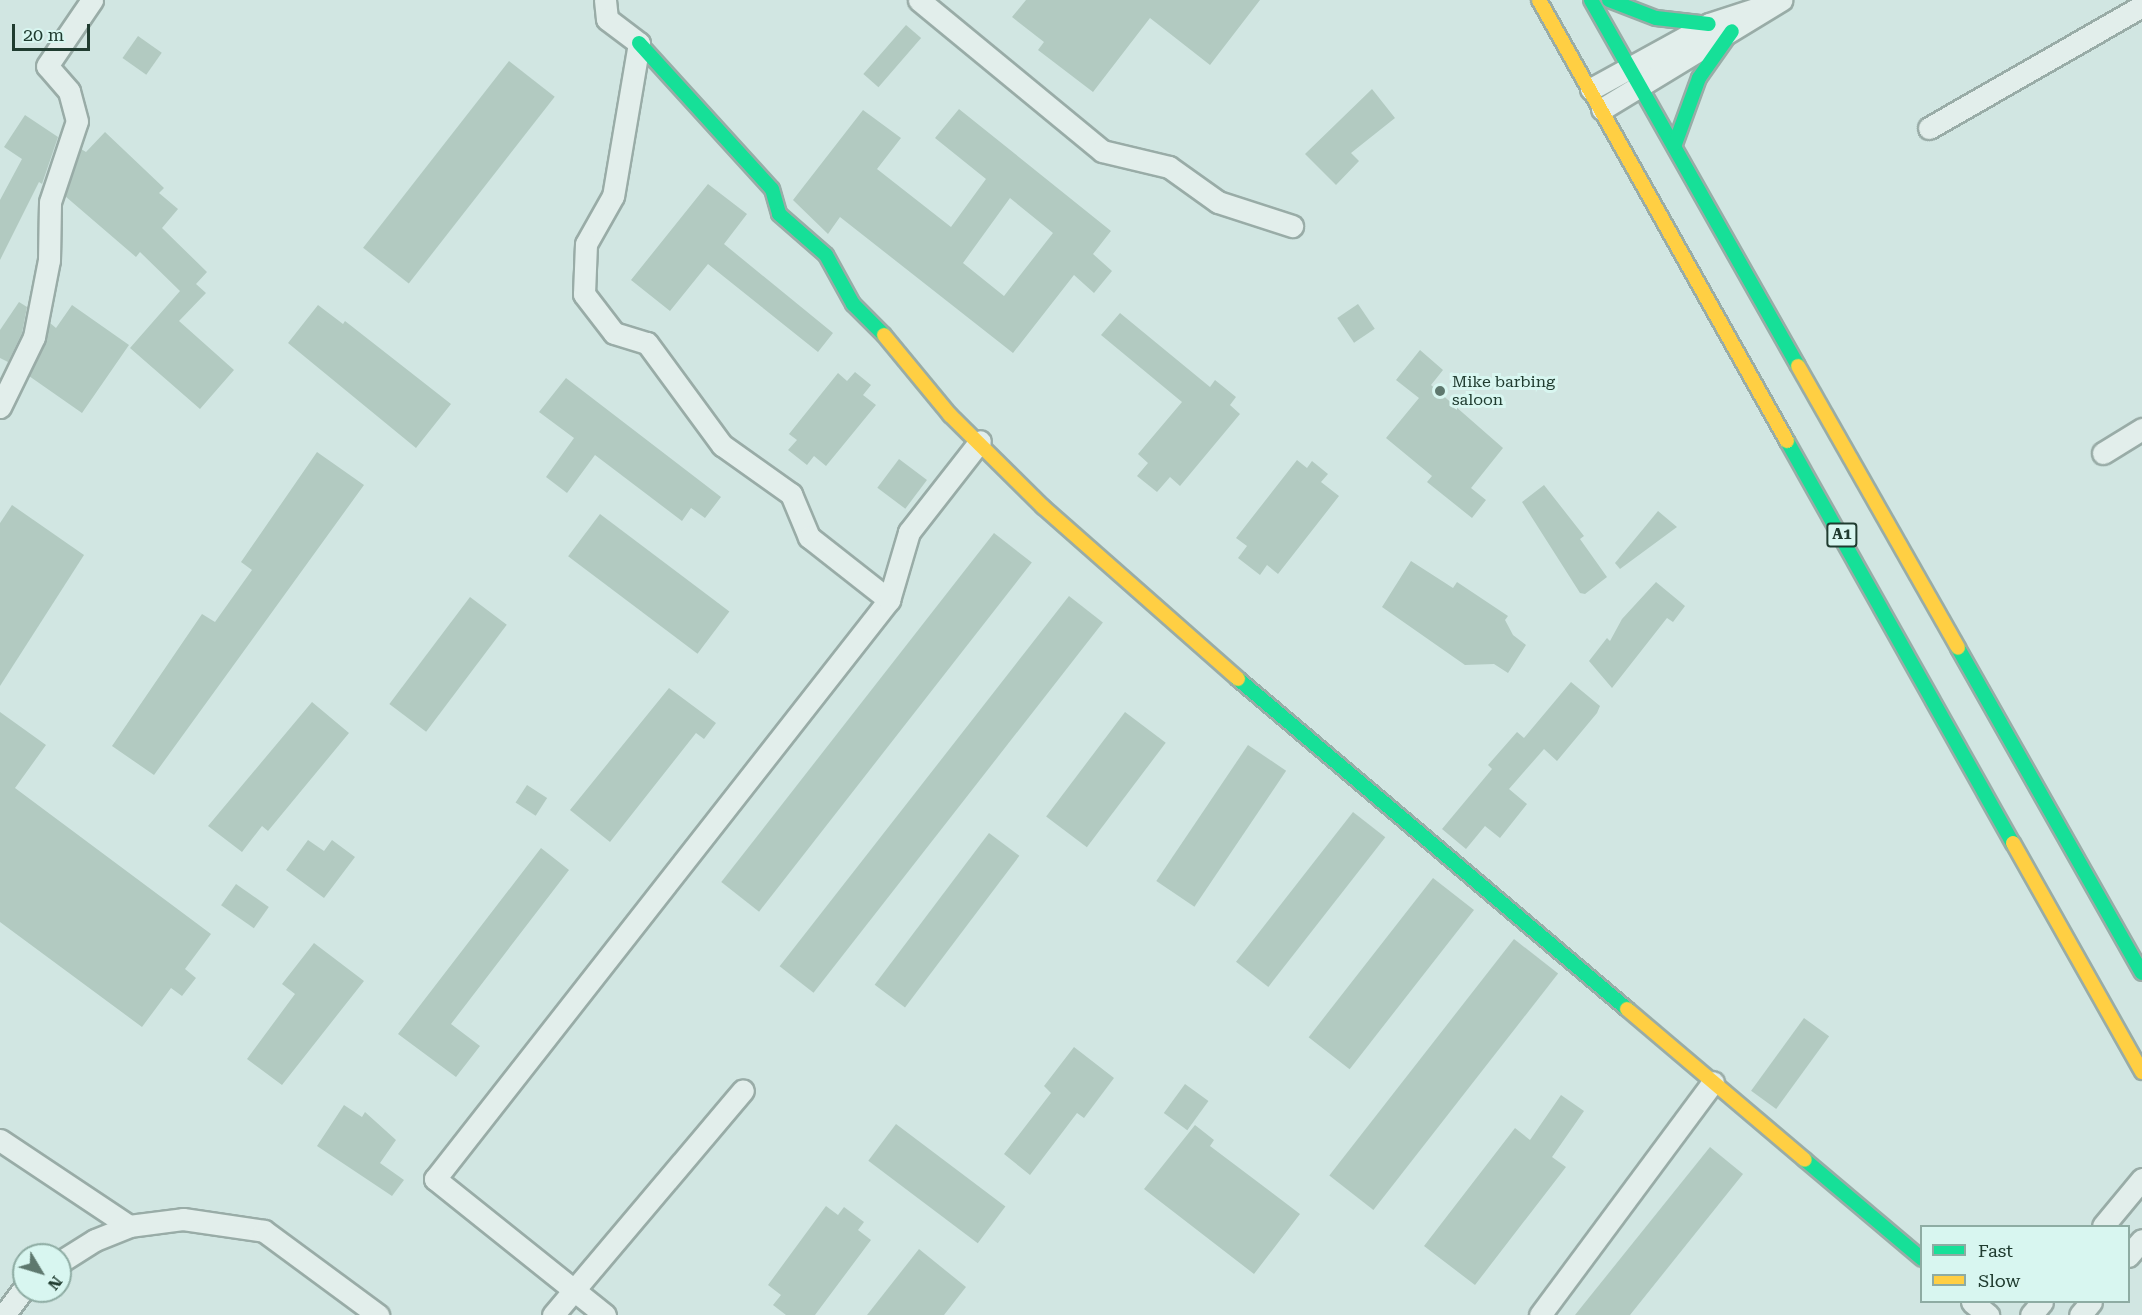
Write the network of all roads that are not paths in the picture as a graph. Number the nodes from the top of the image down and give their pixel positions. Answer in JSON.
{"nodes":[{"id":1,"x":92,"y":0,"type":"edge"},
{"id":2,"x":605,"y":0,"type":"edge"},
{"id":3,"x":919,"y":0,"type":"edge"},
{"id":4,"x":1539,"y":0,"type":"edge"},
{"id":5,"x":1591,"y":0,"type":"edge"},
{"id":6,"x":1610,"y":0,"type":"edge"},
{"id":7,"x":1777,"y":2,"type":"edge"},
{"id":8,"x":2142,"y":6,"type":"edge"},
{"id":9,"x":1709,"y":24,"type":"junction"},
{"id":10,"x":1732,"y":32,"type":"junction"},
{"id":11,"x":639,"y":42,"type":"junction"},
{"id":12,"x":1630,"y":66,"type":"junction"},
{"id":13,"x":1641,"y":88,"type":"junction"},
{"id":14,"x":1591,"y":89,"type":"junction"},
{"id":15,"x":1602,"y":109,"type":"junction"},
{"id":16,"x":1929,"y":128,"type":"dead end"},
{"id":17,"x":1675,"y":144,"type":"junction"},
{"id":18,"x":1292,"y":226,"type":"dead end"},
{"id":19,"x":0,"y":407,"type":"edge"},
{"id":20,"x":2142,"y":429,"type":"edge"},
{"id":21,"x":980,"y":441,"type":"junction"},
{"id":22,"x":2103,"y":453,"type":"dead end"},
{"id":23,"x":889,"y":600,"type":"junction"},
{"id":24,"x":2142,"y":974,"type":"edge"},
{"id":25,"x":2142,"y":1072,"type":"edge"},
{"id":26,"x":1713,"y":1082,"type":"junction"},
{"id":27,"x":744,"y":1090,"type":"dead end"},
{"id":28,"x":0,"y":1140,"type":"edge"},
{"id":29,"x":2142,"y":1179,"type":"edge"},
{"id":30,"x":2105,"y":1225,"type":"edge"},
{"id":31,"x":129,"y":1226,"type":"junction"},
{"id":32,"x":2142,"y":1240,"type":"edge"},
{"id":33,"x":72,"y":1254,"type":"edge"},
{"id":34,"x":2130,"y":1254,"type":"edge"},
{"id":35,"x":1920,"y":1256,"type":"edge"},
{"id":36,"x":574,"y":1290,"type":"junction"},
{"id":37,"x":1973,"y":1303,"type":"edge"},
{"id":38,"x":2041,"y":1303,"type":"edge"},
{"id":39,"x":2090,"y":1303,"type":"edge"},
{"id":40,"x":378,"y":1315,"type":"edge"},
{"id":41,"x":553,"y":1315,"type":"edge"},
{"id":42,"x":605,"y":1315,"type":"edge"},
{"id":43,"x":1540,"y":1315,"type":"edge"},
{"id":44,"x":1988,"y":1315,"type":"edge"},
{"id":45,"x":2031,"y":1315,"type":"edge"},
{"id":46,"x":2080,"y":1315,"type":"edge"}],
"edges":[{"from":1,"to":19,"type":"street"},
{"from":2,"to":11,"type":"street"},
{"from":3,"to":18,"type":"street"},
{"from":4,"to":14,"type":"main road","number":"A1"},
{"from":5,"to":12,"type":"main road","number":"A1"},
{"from":6,"to":9,"type":"main road"},
{"from":7,"to":9,"type":"street"},
{"from":7,"to":10,"type":"street"},
{"from":8,"to":16,"type":"street"},
{"from":9,"to":12,"type":"street"},
{"from":10,"to":13,"type":"street"},
{"from":10,"to":17,"type":"main road"},
{"from":11,"to":21,"type":"main road"},
{"from":11,"to":23,"type":"street"},
{"from":12,"to":13,"type":"main road","number":"A1"},
{"from":12,"to":14,"type":"street"},
{"from":13,"to":15,"type":"street"},
{"from":13,"to":17,"type":"main road","number":"A1"},
{"from":14,"to":15,"type":"main road","number":"A1"},
{"from":15,"to":25,"type":"main road","number":"A1"},
{"from":17,"to":24,"type":"main road","number":"A1"},
{"from":20,"to":22,"type":"street"},
{"from":21,"to":23,"type":"street"},
{"from":21,"to":26,"type":"main road"},
{"from":23,"to":36,"type":"street"},
{"from":26,"to":35,"type":"main road"},
{"from":26,"to":43,"type":"street"},
{"from":27,"to":36,"type":"street"},
{"from":28,"to":31,"type":"street"},
{"from":29,"to":30,"type":"street"},
{"from":31,"to":33,"type":"street"},
{"from":31,"to":40,"type":"street"},
{"from":32,"to":34,"type":"street"},
{"from":36,"to":41,"type":"street"},
{"from":36,"to":42,"type":"street"},
{"from":37,"to":44,"type":"street"},
{"from":38,"to":45,"type":"street"},
{"from":39,"to":46,"type":"street"}]}
